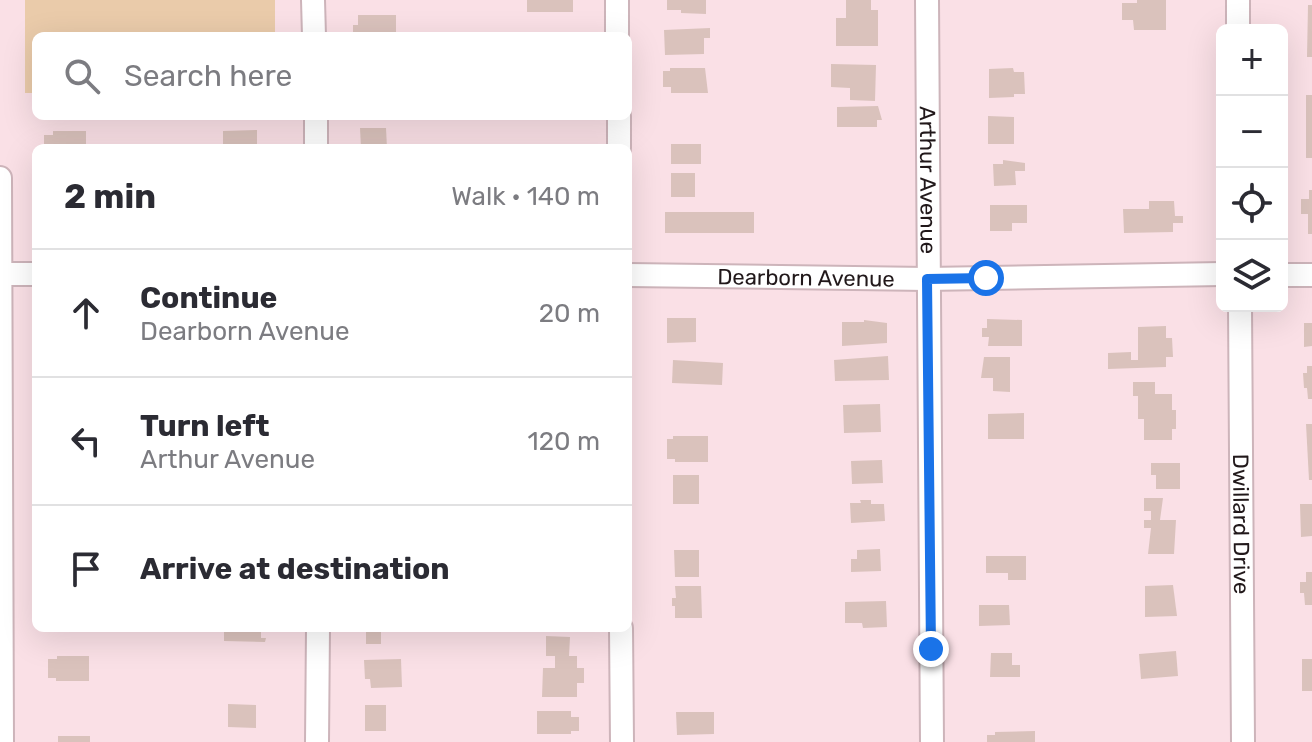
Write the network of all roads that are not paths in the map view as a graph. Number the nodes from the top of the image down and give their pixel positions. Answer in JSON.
{"nodes":[{"id":1,"x":313,"y":0,"type":"edge"},
{"id":2,"x":617,"y":0,"type":"edge"},
{"id":3,"x":927,"y":0,"type":"edge"},
{"id":4,"x":1238,"y":0,"type":"edge"},
{"id":5,"x":1238,"y":24,"type":"edge"},
{"id":6,"x":314,"y":32,"type":"edge"},
{"id":7,"x":617,"y":32,"type":"edge"},
{"id":8,"x":316,"y":120,"type":"edge"},
{"id":9,"x":619,"y":120,"type":"edge"},
{"id":10,"x":316,"y":144,"type":"edge"},
{"id":11,"x":619,"y":144,"type":"edge"},
{"id":12,"x":0,"y":178,"type":"edge"},
{"id":13,"x":0,"y":274,"type":"edge"},
{"id":14,"x":32,"y":274,"type":"edge"},
{"id":15,"x":1216,"y":274,"type":"edge"},
{"id":16,"x":632,"y":275,"type":"edge"},
{"id":17,"x":1288,"y":275,"type":"edge"},
{"id":18,"x":1312,"y":275,"type":"edge"},
{"id":19,"x":927,"y":279,"type":"junction"},
{"id":20,"x":1240,"y":312,"type":"edge"},
{"id":21,"x":318,"y":632,"type":"edge"},
{"id":22,"x":621,"y":632,"type":"edge"},
{"id":23,"x":2,"y":742,"type":"edge"},
{"id":24,"x":317,"y":742,"type":"edge"},
{"id":25,"x":622,"y":742,"type":"edge"},
{"id":26,"x":932,"y":742,"type":"edge"},
{"id":27,"x":1243,"y":742,"type":"edge"}],
"edges":[{"from":1,"to":6,"type":"street"},
{"from":2,"to":7,"type":"street"},
{"from":3,"to":19,"type":"street","name":"Arthur Avenue"},
{"from":4,"to":5,"type":"street"},
{"from":8,"to":10,"type":"street"},
{"from":9,"to":11,"type":"street"},
{"from":12,"to":13,"type":"street"},
{"from":13,"to":14,"type":"street"},
{"from":13,"to":23,"type":"street"},
{"from":15,"to":19,"type":"street","name":"Dearborn Avenue"},
{"from":16,"to":19,"type":"street","name":"Dearborn Avenue"},
{"from":17,"to":18,"type":"street"},
{"from":19,"to":26,"type":"street","name":"Arthur Avenue"},
{"from":20,"to":27,"type":"street","name":"Dwillard Drive"},
{"from":21,"to":24,"type":"street"},
{"from":22,"to":25,"type":"street"}]}
